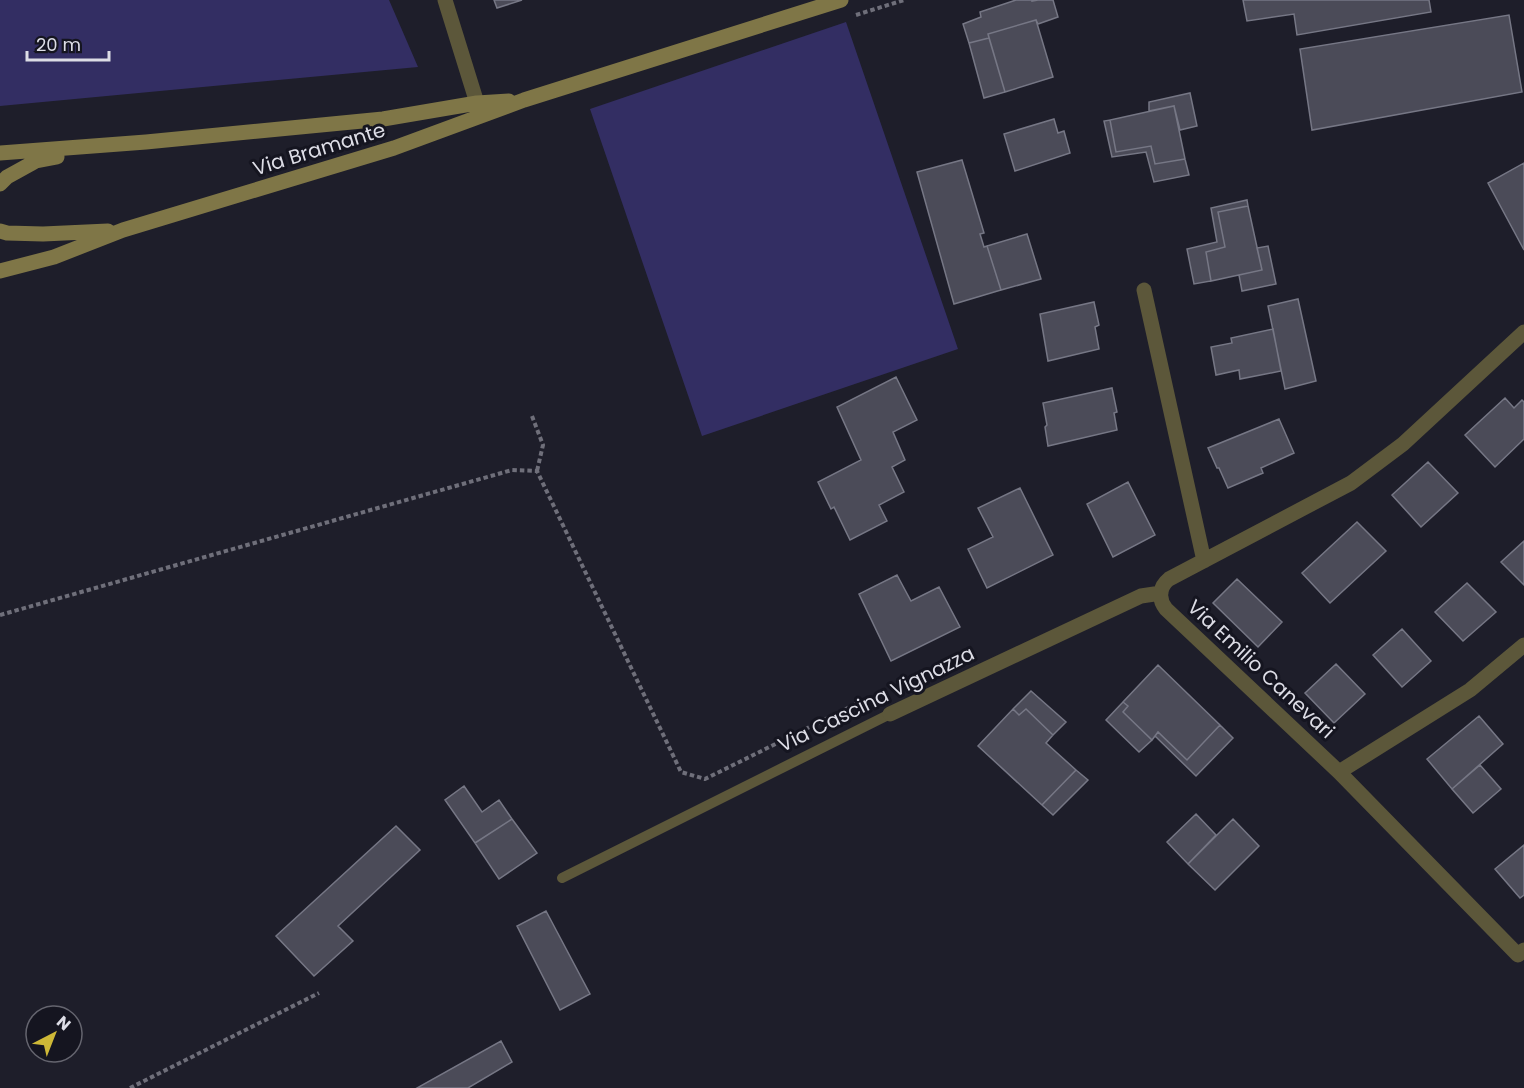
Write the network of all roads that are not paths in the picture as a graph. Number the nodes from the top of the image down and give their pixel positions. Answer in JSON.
{"nodes":[{"id":1,"x":445,"y":0,"type":"edge"},
{"id":2,"x":841,"y":0,"type":"edge"},
{"id":3,"x":524,"y":100,"type":"junction"},
{"id":4,"x":477,"y":103,"type":"junction"},
{"id":5,"x":146,"y":142,"type":"junction"},
{"id":6,"x":0,"y":153,"type":"edge"},
{"id":7,"x":0,"y":184,"type":"edge"},
{"id":8,"x":123,"y":230,"type":"junction"},
{"id":9,"x":0,"y":231,"type":"edge"},
{"id":10,"x":0,"y":271,"type":"edge"},
{"id":11,"x":1144,"y":290,"type":"dead end"},
{"id":12,"x":1524,"y":332,"type":"edge"},
{"id":13,"x":1204,"y":561,"type":"junction"},
{"id":14,"x":1161,"y":593,"type":"junction"},
{"id":15,"x":1524,"y":645,"type":"edge"},
{"id":16,"x":890,"y":714,"type":"joint"},
{"id":17,"x":1339,"y":772,"type":"junction"},
{"id":18,"x":562,"y":878,"type":"dead end"},
{"id":19,"x":1524,"y":950,"type":"edge"}],
"edges":[{"from":1,"to":4,"type":"street"},
{"from":2,"to":3,"type":"main road","name":"Via Bramante"},
{"from":3,"to":4,"type":"main road","name":"Via Bramante"},
{"from":3,"to":8,"type":"main road","name":"Via Bramante"},
{"from":4,"to":5,"type":"main road","name":"Via Bramante"},
{"from":5,"to":6,"type":"main road","name":"Via Bramante"},
{"from":5,"to":7,"type":"main road","name":"Via Bramante"},
{"from":8,"to":9,"type":"main road","name":"Via Bramante"},
{"from":8,"to":10,"type":"main road","name":"Via Bramante"},
{"from":11,"to":13,"type":"street"},
{"from":12,"to":13,"type":"street"},
{"from":13,"to":14,"type":"street"},
{"from":14,"to":16,"type":"street","name":"Via Cascina Vignazza"},
{"from":14,"to":17,"type":"street","name":"Via Emilio Canevari"},
{"from":15,"to":17,"type":"street"},
{"from":16,"to":18,"type":"lane","name":"Via Cascina Vignazza"},
{"from":17,"to":19,"type":"street","name":"Via Emilio Canevari"}]}
